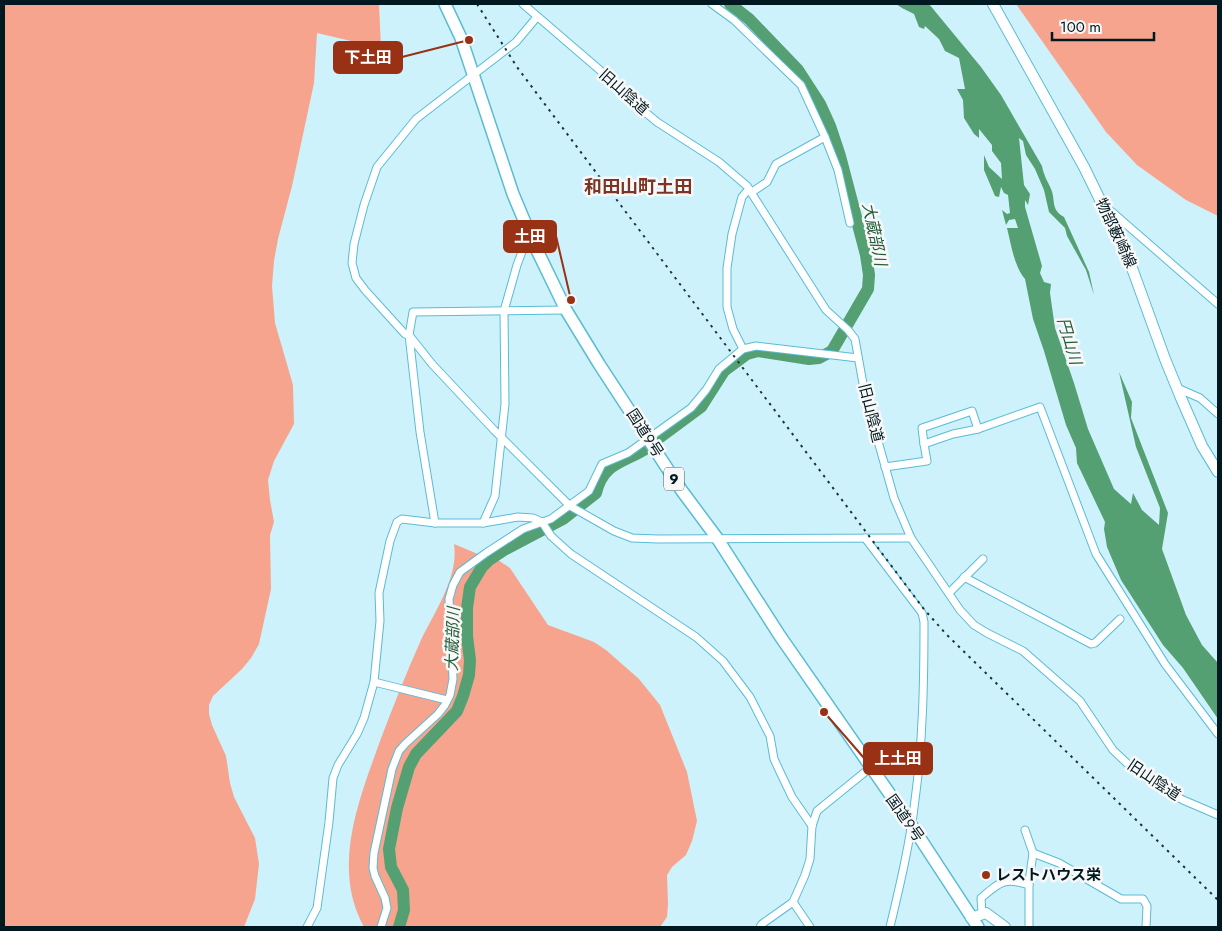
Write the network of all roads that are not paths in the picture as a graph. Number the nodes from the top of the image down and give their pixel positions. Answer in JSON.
{"nodes":[{"id":1,"x":445,"y":4,"type":"edge"},
{"id":2,"x":523,"y":4,"type":"edge"},
{"id":3,"x":712,"y":4,"type":"edge"},
{"id":4,"x":993,"y":4,"type":"edge"},
{"id":5,"x":537,"y":17,"type":"junction"},
{"id":6,"x":473,"y":74,"type":"junction"},
{"id":7,"x":825,"y":137,"type":"junction"},
{"id":8,"x":750,"y":191,"type":"junction"},
{"id":9,"x":1104,"y":207,"type":"junction"},
{"id":10,"x":850,"y":223,"type":"dead end"},
{"id":11,"x":531,"y":237,"type":"junction"},
{"id":12,"x":1218,"y":304,"type":"edge"},
{"id":13,"x":566,"y":310,"type":"junction"},
{"id":14,"x":504,"y":311,"type":"junction"},
{"id":15,"x":409,"y":335,"type":"junction"},
{"id":16,"x":743,"y":349,"type":"junction"},
{"id":17,"x":858,"y":358,"type":"junction"},
{"id":18,"x":1176,"y":388,"type":"junction"},
{"id":19,"x":1218,"y":414,"type":"edge"},
{"id":20,"x":978,"y":430,"type":"junction"},
{"id":21,"x":501,"y":437,"type":"junction"},
{"id":22,"x":649,"y":440,"type":"junction"},
{"id":23,"x":924,"y":444,"type":"junction"},
{"id":24,"x":885,"y":467,"type":"junction"},
{"id":25,"x":1218,"y":472,"type":"edge"},
{"id":26,"x":570,"y":506,"type":"junction"},
{"id":27,"x":542,"y":522,"type":"junction"},
{"id":28,"x":435,"y":523,"type":"junction"},
{"id":29,"x":483,"y":523,"type":"junction"},
{"id":30,"x":717,"y":538,"type":"junction"},
{"id":31,"x":865,"y":538,"type":"junction"},
{"id":32,"x":911,"y":538,"type":"junction"},
{"id":33,"x":983,"y":559,"type":"dead end"},
{"id":34,"x":964,"y":577,"type":"junction"},
{"id":35,"x":949,"y":593,"type":"junction"},
{"id":36,"x":1120,"y":619,"type":"dead end"},
{"id":37,"x":374,"y":682,"type":"junction"},
{"id":38,"x":448,"y":700,"type":"junction"},
{"id":39,"x":1218,"y":734,"type":"edge"},
{"id":40,"x":870,"y":768,"type":"junction"},
{"id":41,"x":1218,"y":815,"type":"edge"},
{"id":42,"x":812,"y":826,"type":"junction"},
{"id":43,"x":912,"y":826,"type":"junction"},
{"id":44,"x":1025,"y":830,"type":"dead end"},
{"id":45,"x":1033,"y":854,"type":"junction"},
{"id":46,"x":1029,"y":885,"type":"junction"},
{"id":47,"x":793,"y":902,"type":"junction"},
{"id":48,"x":977,"y":919,"type":"edge"},
{"id":49,"x":307,"y":927,"type":"edge"},
{"id":50,"x":381,"y":927,"type":"edge"},
{"id":51,"x":760,"y":927,"type":"edge"},
{"id":52,"x":810,"y":927,"type":"edge"},
{"id":53,"x":890,"y":927,"type":"edge"},
{"id":54,"x":1005,"y":927,"type":"edge"},
{"id":55,"x":1029,"y":927,"type":"edge"},
{"id":56,"x":1146,"y":927,"type":"edge"}],
"edges":[{"from":1,"to":6,"type":"highway","name":"国道9号","number":"9"},
{"from":2,"to":5,"type":"street","name":"旧山陰道"},
{"from":3,"to":7,"type":"street"},
{"from":4,"to":9,"type":"main road","name":"物部藪崎線"},
{"from":5,"to":6,"type":"street"},
{"from":5,"to":8,"type":"street","name":"旧山陰道"},
{"from":6,"to":11,"type":"highway","name":"国道9号","number":"9"},
{"from":6,"to":15,"type":"street"},
{"from":7,"to":8,"type":"street"},
{"from":7,"to":10,"type":"street"},
{"from":8,"to":16,"type":"street"},
{"from":8,"to":17,"type":"street","name":"旧山陰道"},
{"from":9,"to":12,"type":"street"},
{"from":9,"to":18,"type":"main road","name":"物部藪崎線"},
{"from":11,"to":13,"type":"highway","name":"国道9号","number":"9"},
{"from":11,"to":14,"type":"street"},
{"from":13,"to":14,"type":"street"},
{"from":13,"to":22,"type":"highway","name":"国道9号","number":"9"},
{"from":14,"to":15,"type":"street"},
{"from":14,"to":21,"type":"street"},
{"from":15,"to":21,"type":"street"},
{"from":15,"to":28,"type":"street"},
{"from":16,"to":17,"type":"street"},
{"from":16,"to":22,"type":"street"},
{"from":17,"to":24,"type":"street","name":"旧山陰道"},
{"from":18,"to":19,"type":"street"},
{"from":18,"to":25,"type":"main road","name":"物部藪崎線"},
{"from":20,"to":23,"type":"street"},
{"from":20,"to":23,"type":"street"},
{"from":20,"to":39,"type":"street"},
{"from":21,"to":26,"type":"street"},
{"from":21,"to":29,"type":"street"},
{"from":22,"to":26,"type":"street"},
{"from":22,"to":30,"type":"highway","name":"国道9号","number":"9"},
{"from":23,"to":24,"type":"street"},
{"from":24,"to":32,"type":"street","name":"旧山陰道"},
{"from":26,"to":27,"type":"street"},
{"from":26,"to":30,"type":"street"},
{"from":27,"to":29,"type":"street"},
{"from":27,"to":38,"type":"street"},
{"from":27,"to":42,"type":"street"},
{"from":28,"to":29,"type":"street"},
{"from":28,"to":37,"type":"street"},
{"from":30,"to":31,"type":"street"},
{"from":30,"to":40,"type":"highway","name":"国道9号","number":"9"},
{"from":31,"to":32,"type":"street"},
{"from":31,"to":43,"type":"street"},
{"from":32,"to":35,"type":"street","name":"旧山陰道"},
{"from":33,"to":34,"type":"street"},
{"from":34,"to":35,"type":"street"},
{"from":34,"to":36,"type":"street"},
{"from":35,"to":41,"type":"street","name":"旧山陰道"},
{"from":37,"to":38,"type":"street"},
{"from":37,"to":49,"type":"street"},
{"from":38,"to":50,"type":"street"},
{"from":40,"to":42,"type":"street"},
{"from":40,"to":43,"type":"highway","name":"国道9号","number":"9"},
{"from":42,"to":47,"type":"street"},
{"from":43,"to":48,"type":"highway","name":"国道9号","number":"9"},
{"from":43,"to":53,"type":"street"},
{"from":44,"to":45,"type":"street"},
{"from":45,"to":46,"type":"street"},
{"from":45,"to":56,"type":"street"},
{"from":46,"to":48,"type":"street"},
{"from":46,"to":55,"type":"street"},
{"from":47,"to":51,"type":"street"},
{"from":47,"to":52,"type":"street"},
{"from":48,"to":54,"type":"main road"}]}
